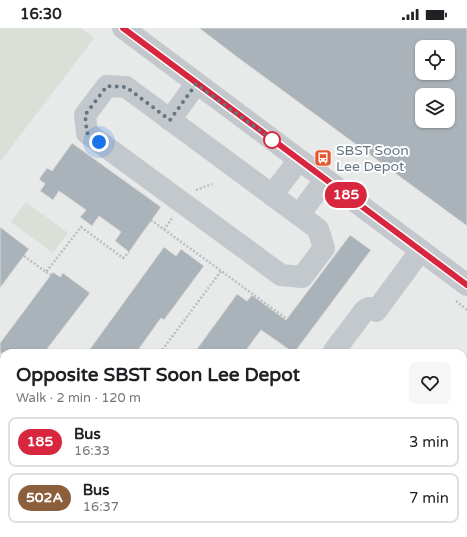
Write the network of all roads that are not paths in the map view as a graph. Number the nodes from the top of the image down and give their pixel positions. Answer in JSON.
{"nodes":[{"id":1,"x":123,"y":28,"type":"edge"},
{"id":2,"x":196,"y":84,"type":"junction"},
{"id":3,"x":170,"y":120,"type":"junction"},
{"id":4,"x":299,"y":160,"type":"junction"},
{"id":5,"x":325,"y":180,"type":"junction"},
{"id":6,"x":272,"y":195,"type":"junction"},
{"id":7,"x":299,"y":215,"type":"junction"},
{"id":8,"x":420,"y":250,"type":"junction"},
{"id":9,"x":467,"y":285,"type":"edge"},
{"id":10,"x":336,"y":349,"type":"edge"}],
"edges":[{"from":1,"to":2,"type":"street"},
{"from":2,"to":3,"type":"street"},
{"from":2,"to":4,"type":"street"},
{"from":3,"to":6,"type":"street"},
{"from":3,"to":7,"type":"street"},
{"from":4,"to":5,"type":"street"},
{"from":4,"to":6,"type":"street"},
{"from":5,"to":7,"type":"street"},
{"from":5,"to":8,"type":"street"},
{"from":6,"to":7,"type":"street"},
{"from":8,"to":9,"type":"street"},
{"from":8,"to":10,"type":"street"}]}
